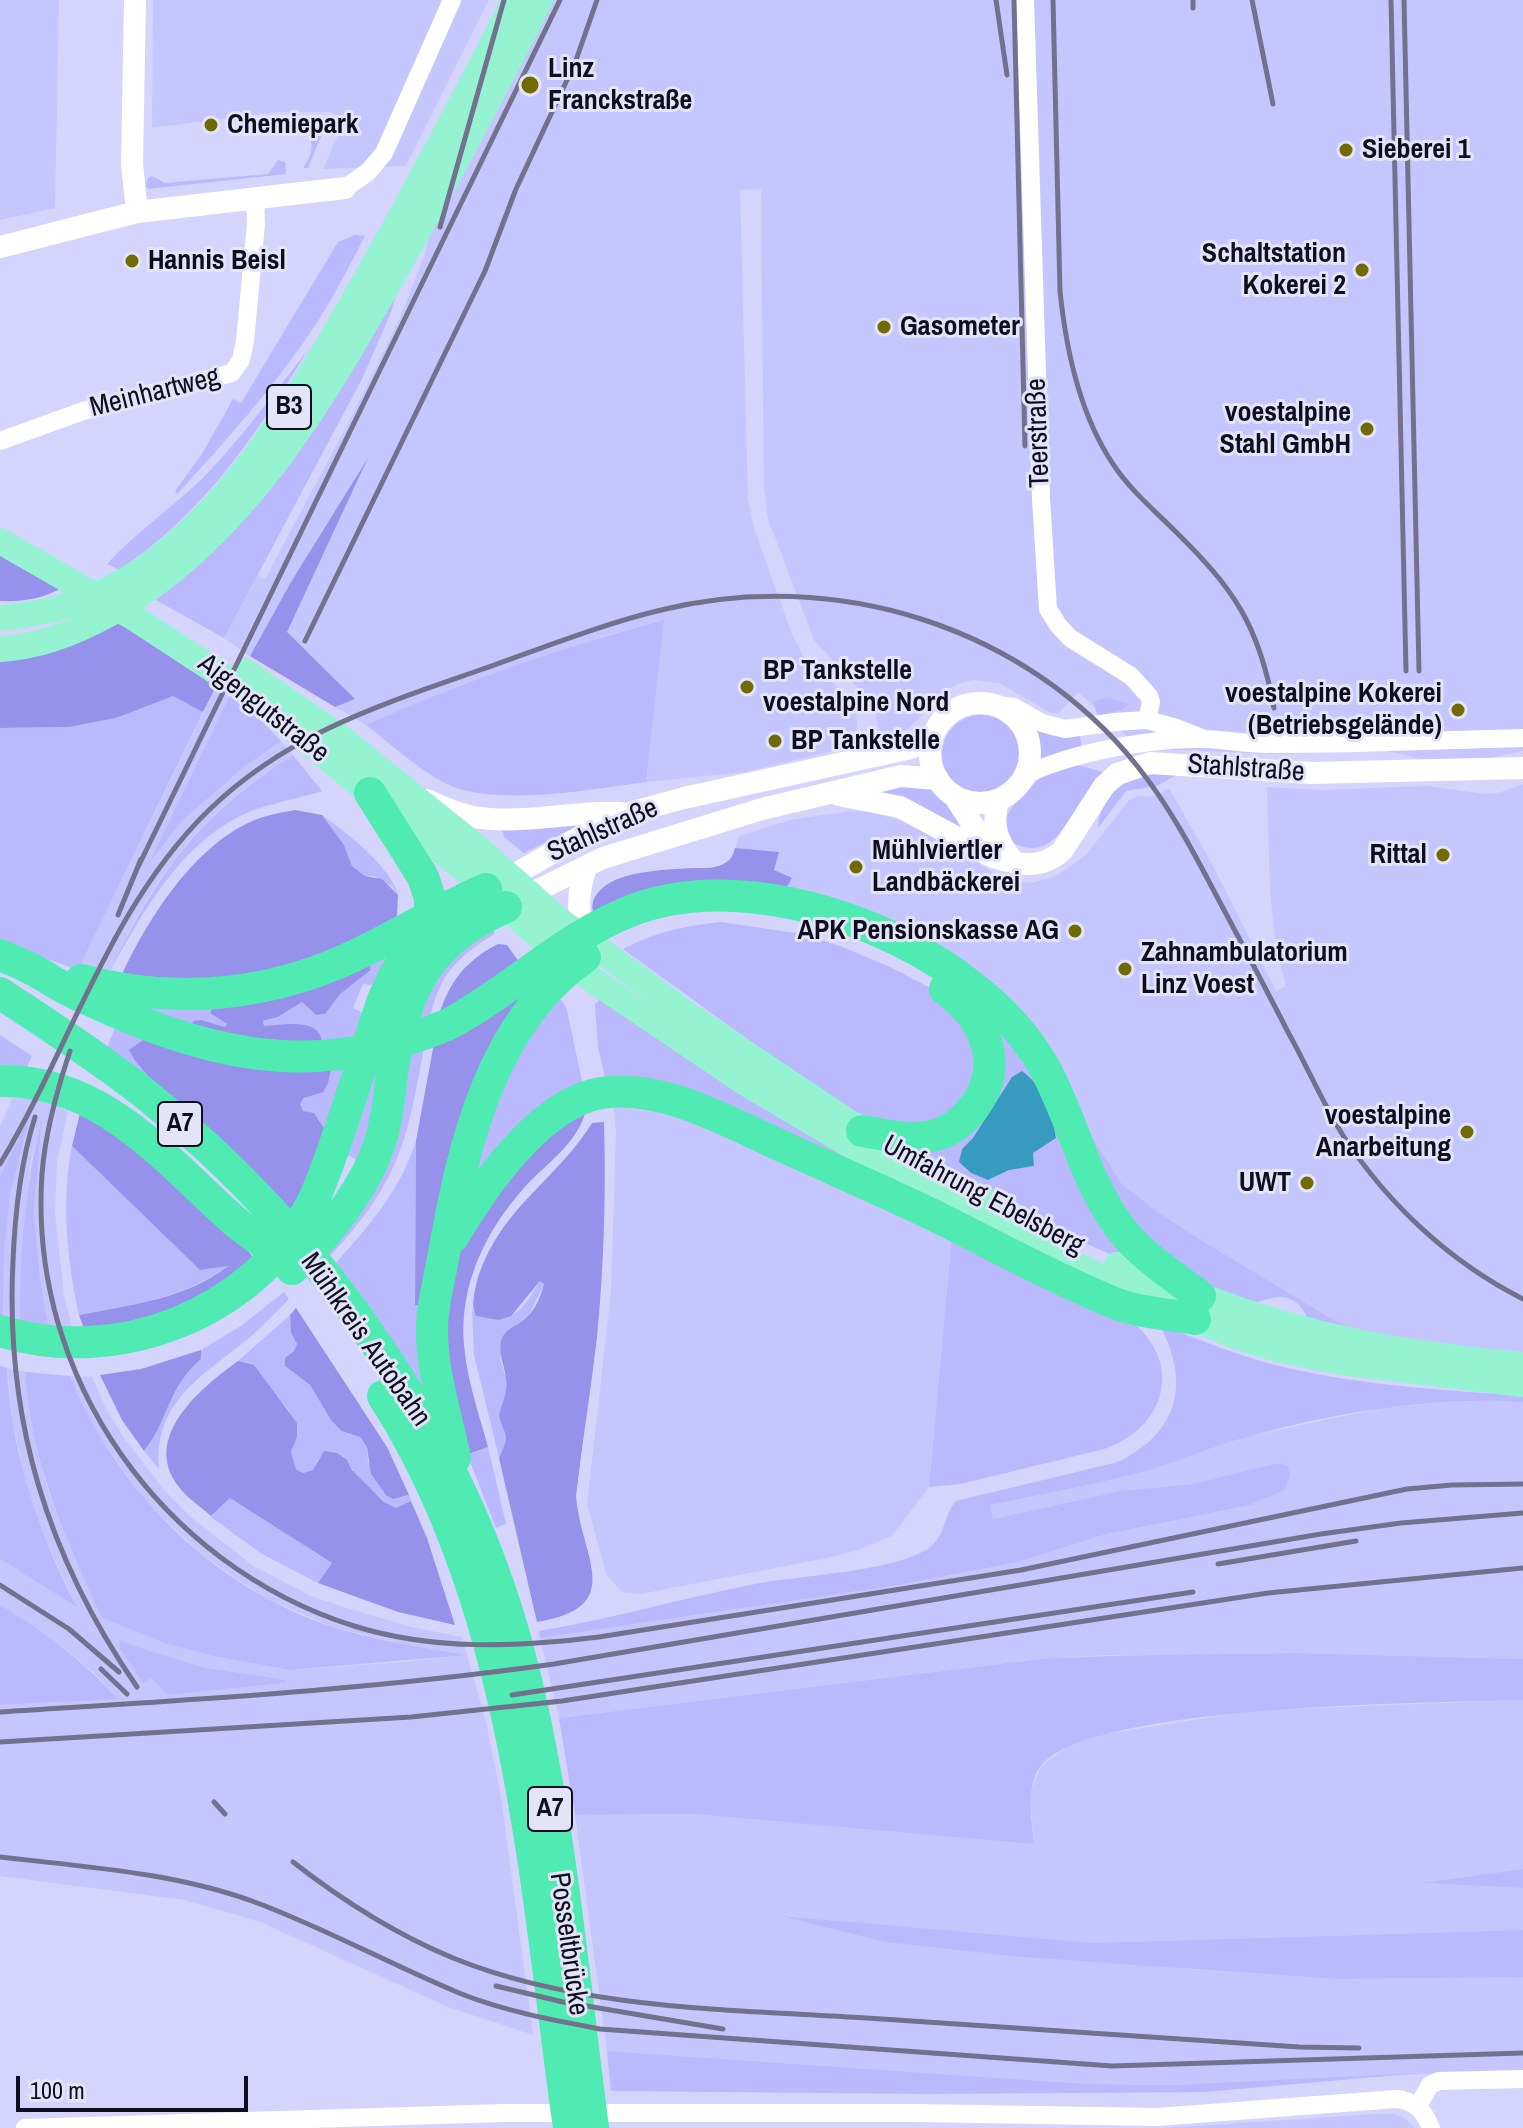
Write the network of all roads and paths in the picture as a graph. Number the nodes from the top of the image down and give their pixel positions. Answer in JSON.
{"nodes":[{"id":1,"x":135,"y":0,"type":"edge"},
{"id":2,"x":452,"y":0,"type":"edge"},
{"id":3,"x":515,"y":0,"type":"edge"},
{"id":4,"x":540,"y":0,"type":"edge"},
{"id":5,"x":1025,"y":0,"type":"edge"},
{"id":6,"x":345,"y":188,"type":"joint"},
{"id":7,"x":255,"y":198,"type":"junction"},
{"id":8,"x":137,"y":212,"type":"junction"},
{"id":9,"x":400,"y":241,"type":"junction"},
{"id":10,"x":0,"y":247,"type":"edge"},
{"id":11,"x":0,"y":441,"type":"edge"},
{"id":12,"x":0,"y":525,"type":"edge"},
{"id":13,"x":0,"y":541,"type":"edge"},
{"id":14,"x":170,"y":561,"type":"junction"},
{"id":15,"x":0,"y":618,"type":"edge"},
{"id":16,"x":0,"y":649,"type":"edge"},
{"id":17,"x":994,"y":705,"type":"junction"},
{"id":18,"x":1147,"y":720,"type":"junction"},
{"id":19,"x":1523,"y":738,"type":"edge"},
{"id":20,"x":1205,"y":739,"type":"junction"},
{"id":21,"x":932,"y":741,"type":"junction"},
{"id":22,"x":876,"y":757,"type":"junction"},
{"id":23,"x":1523,"y":768,"type":"edge"},
{"id":24,"x":1025,"y":775,"type":"junction"},
{"id":25,"x":938,"y":779,"type":"junction"},
{"id":26,"x":853,"y":787,"type":"junction"},
{"id":27,"x":370,"y":793,"type":"junction"},
{"id":28,"x":826,"y":793,"type":"junction"},
{"id":29,"x":410,"y":794,"type":"junction"},
{"id":30,"x":955,"y":797,"type":"junction"},
{"id":31,"x":998,"y":800,"type":"junction"},
{"id":32,"x":655,"y":805,"type":"junction"},
{"id":33,"x":629,"y":813,"type":"junction"},
{"id":34,"x":664,"y":839,"type":"junction"},
{"id":35,"x":993,"y":857,"type":"junction"},
{"id":36,"x":1015,"y":864,"type":"junction"},
{"id":37,"x":587,"y":866,"type":"junction"},
{"id":38,"x":508,"y":892,"type":"junction"},
{"id":39,"x":430,"y":918,"type":"junction"},
{"id":40,"x":640,"y":918,"type":"junction"},
{"id":41,"x":584,"y":940,"type":"junction"},
{"id":42,"x":0,"y":955,"type":"edge"},
{"id":43,"x":525,"y":992,"type":"junction"},
{"id":44,"x":0,"y":993,"type":"edge"},
{"id":45,"x":117,"y":1000,"type":"junction"},
{"id":46,"x":0,"y":1018,"type":"edge"},
{"id":47,"x":0,"y":1081,"type":"edge"},
{"id":48,"x":95,"y":1081,"type":"junction"},
{"id":49,"x":862,"y":1131,"type":"junction"},
{"id":50,"x":242,"y":1208,"type":"junction"},
{"id":51,"x":444,"y":1254,"type":"junction"},
{"id":52,"x":333,"y":1302,"type":"junction"},
{"id":53,"x":1197,"y":1307,"type":"junction"},
{"id":54,"x":0,"y":1331,"type":"edge"},
{"id":55,"x":0,"y":1351,"type":"edge"},
{"id":56,"x":102,"y":1352,"type":"junction"},
{"id":57,"x":1523,"y":1365,"type":"edge"},
{"id":58,"x":1523,"y":1384,"type":"edge"},
{"id":59,"x":463,"y":1500,"type":"junction"},
{"id":60,"x":496,"y":1620,"type":"junction"},
{"id":61,"x":1523,"y":2079,"type":"edge"},
{"id":62,"x":1418,"y":2106,"type":"junction"},
{"id":63,"x":565,"y":2118,"type":"edge"},
{"id":64,"x":503,"y":2120,"type":"edge"},
{"id":65,"x":916,"y":2120,"type":"edge"},
{"id":66,"x":162,"y":2125,"type":"edge"},
{"id":67,"x":25,"y":2128,"type":"edge"},
{"id":68,"x":593,"y":2128,"type":"edge"},
{"id":69,"x":1431,"y":2128,"type":"edge"}],
"edges":[{"from":1,"to":8,"type":"street"},
{"from":2,"to":6,"type":"street"},
{"from":3,"to":9,"type":"main road","number":"B3"},
{"from":4,"to":9,"type":"main road","number":"B3"},
{"from":5,"to":18,"type":"street","name":"Teerstraße"},
{"from":6,"to":7,"type":"street"},
{"from":7,"to":8,"type":"street"},
{"from":7,"to":11,"type":"street","name":"Meinhartweg"},
{"from":8,"to":10,"type":"street"},
{"from":9,"to":14,"type":"main road","number":"B3"},
{"from":12,"to":29,"type":"main road","name":"Aigengutstraße"},
{"from":13,"to":27,"type":"main road","name":"Aigengutstraße"},
{"from":14,"to":15,"type":"main road","number":"B3"},
{"from":14,"to":16,"type":"main road","number":"B3"},
{"from":17,"to":18,"type":"street"},
{"from":17,"to":21,"type":"street"},
{"from":17,"to":24,"type":"street"},
{"from":18,"to":20,"type":"street"},
{"from":19,"to":20,"type":"street"},
{"from":20,"to":24,"type":"street"},
{"from":21,"to":22,"type":"street","name":"Stahlstraße"},
{"from":21,"to":25,"type":"street"},
{"from":22,"to":26,"type":"street"},
{"from":22,"to":32,"type":"street","name":"Stahlstraße"},
{"from":23,"to":36,"type":"street","name":"Stahlstraße"},
{"from":24,"to":31,"type":"street"},
{"from":25,"to":26,"type":"street","name":"Stahlstraße"},
{"from":25,"to":30,"type":"street"},
{"from":26,"to":28,"type":"street","name":"Stahlstraße"},
{"from":27,"to":38,"type":"main road","name":"Aigengutstraße"},
{"from":27,"to":39,"type":"highway"},
{"from":28,"to":34,"type":"street","name":"Stahlstraße"},
{"from":28,"to":35,"type":"street","name":"Stahlstraße"},
{"from":29,"to":33,"type":"street"},
{"from":29,"to":38,"type":"main road","name":"Aigengutstraße"},
{"from":30,"to":31,"type":"street"},
{"from":30,"to":35,"type":"street"},
{"from":31,"to":36,"type":"street"},
{"from":32,"to":33,"type":"street","name":"Stahlstraße"},
{"from":32,"to":34,"type":"street"},
{"from":33,"to":38,"type":"street","name":"Stahlstraße"},
{"from":34,"to":37,"type":"street","name":"Stahlstraße"},
{"from":35,"to":36,"type":"street","name":"Stahlstraße"},
{"from":37,"to":38,"type":"street","name":"Stahlstraße"},
{"from":37,"to":41,"type":"street"},
{"from":38,"to":39,"type":"highway"},
{"from":38,"to":41,"type":"main road","name":"Umfahrung Ebelsberg"},
{"from":38,"to":53,"type":"main road","name":"Umfahrung Ebelsberg"},
{"from":38,"to":56,"type":"highway"},
{"from":39,"to":45,"type":"highway"},
{"from":39,"to":56,"type":"highway"},
{"from":40,"to":43,"type":"highway"},
{"from":40,"to":49,"type":"highway"},
{"from":40,"to":53,"type":"highway"},
{"from":41,"to":49,"type":"main road","name":"Umfahrung Ebelsberg"},
{"from":42,"to":45,"type":"highway"},
{"from":43,"to":45,"type":"highway"},
{"from":43,"to":51,"type":"highway"},
{"from":44,"to":48,"type":"highway"},
{"from":46,"to":48,"type":"highway"},
{"from":47,"to":48,"type":"highway"},
{"from":48,"to":50,"type":"highway"},
{"from":49,"to":53,"type":"main road","name":"Umfahrung Ebelsberg"},
{"from":50,"to":52,"type":"highway","name":"Mühlkreis Autobahn","number":"A7"},
{"from":50,"to":52,"type":"highway","name":"Mühlkreis Autobahn","number":"A7"},
{"from":51,"to":53,"type":"highway"},
{"from":51,"to":59,"type":"highway"},
{"from":52,"to":59,"type":"highway","name":"Mühlkreis Autobahn","number":"A7"},
{"from":52,"to":60,"type":"highway","name":"Mühlkreis Autobahn","number":"A7"},
{"from":53,"to":57,"type":"main road","name":"Umfahrung Ebelsberg"},
{"from":53,"to":58,"type":"main road","name":"Umfahrung Ebelsberg"},
{"from":54,"to":56,"type":"highway"},
{"from":55,"to":56,"type":"highway"},
{"from":59,"to":60,"type":"highway","name":"Mühlkreis Autobahn","number":"A7"},
{"from":60,"to":63,"type":"highway","name":"Posseltbrücke","number":"A7"},
{"from":60,"to":68,"type":"highway","name":"Posseltbrücke","number":"A7"},
{"from":61,"to":62,"type":"street"},
{"from":62,"to":65,"type":"street"},
{"from":62,"to":69,"type":"street"},
{"from":64,"to":65,"type":"street"},
{"from":64,"to":66,"type":"street"},
{"from":66,"to":67,"type":"street"}]}
